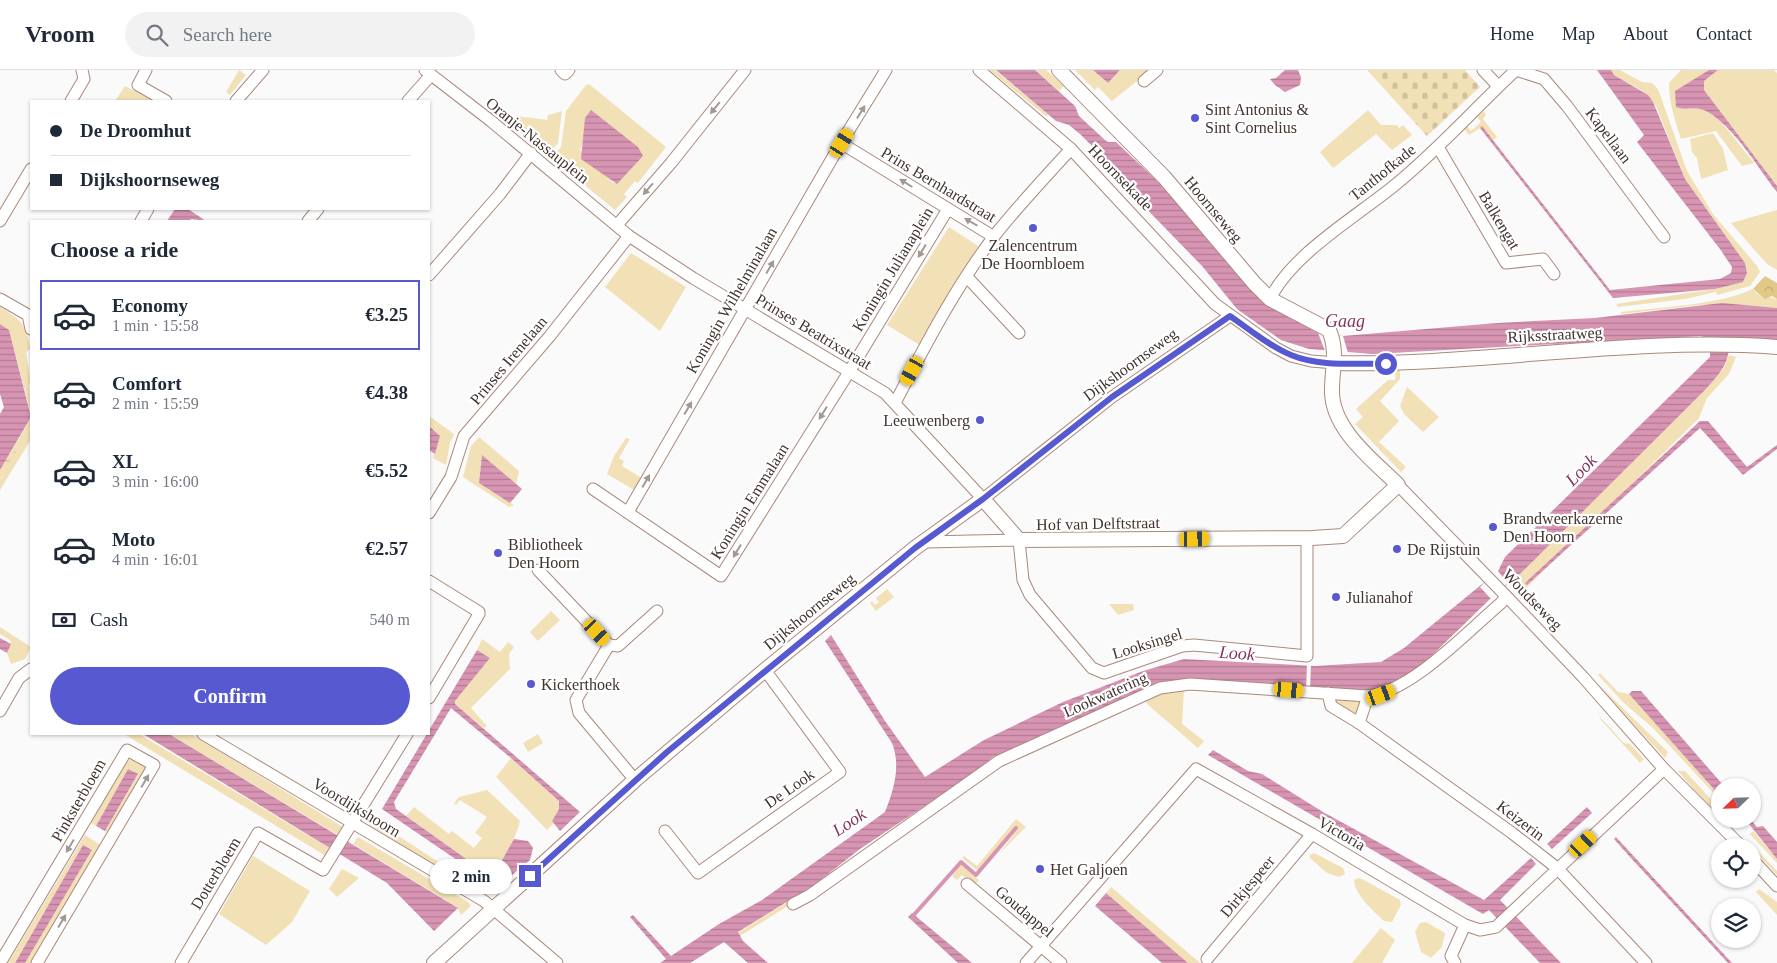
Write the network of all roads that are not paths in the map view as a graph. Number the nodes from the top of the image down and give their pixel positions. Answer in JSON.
{"nodes":[{"id":1,"x":82,"y":70,"type":"edge"},
{"id":2,"x":146,"y":70,"type":"edge"},
{"id":3,"x":263,"y":70,"type":"edge"},
{"id":4,"x":745,"y":70,"type":"edge"},
{"id":5,"x":886,"y":70,"type":"edge"},
{"id":6,"x":979,"y":70,"type":"edge"},
{"id":7,"x":1059,"y":70,"type":"edge"},
{"id":8,"x":1157,"y":70,"type":"edge"},
{"id":9,"x":1483,"y":70,"type":"edge"},
{"id":10,"x":1516,"y":70,"type":"edge"},
{"id":11,"x":428,"y":72,"type":"edge"},
{"id":12,"x":1144,"y":81,"type":"dead end"},
{"id":13,"x":1498,"y":86,"type":"junction"},
{"id":14,"x":72,"y":100,"type":"edge"},
{"id":15,"x":164,"y":100,"type":"edge"},
{"id":16,"x":237,"y":100,"type":"edge"},
{"id":17,"x":409,"y":100,"type":"edge"},
{"id":18,"x":842,"y":143,"type":"junction"},
{"id":19,"x":1438,"y":147,"type":"junction"},
{"id":20,"x":1071,"y":149,"type":"junction"},
{"id":21,"x":531,"y":154,"type":"junction"},
{"id":22,"x":30,"y":171,"type":"edge"},
{"id":23,"x":948,"y":209,"type":"junction"},
{"id":24,"x":317,"y":210,"type":"edge"},
{"id":25,"x":309,"y":220,"type":"edge"},
{"id":26,"x":0,"y":221,"type":"edge"},
{"id":27,"x":617,"y":225,"type":"junction"},
{"id":28,"x":629,"y":236,"type":"junction"},
{"id":29,"x":994,"y":237,"type":"junction"},
{"id":30,"x":1664,"y":237,"type":"dead end"},
{"id":31,"x":430,"y":274,"type":"edge"},
{"id":32,"x":1554,"y":274,"type":"dead end"},
{"id":33,"x":966,"y":277,"type":"junction"},
{"id":34,"x":0,"y":299,"type":"edge"},
{"id":35,"x":1270,"y":299,"type":"junction"},
{"id":36,"x":746,"y":309,"type":"junction"},
{"id":37,"x":1230,"y":316,"type":"junction"},
{"id":38,"x":30,"y":324,"type":"edge"},
{"id":39,"x":1019,"y":333,"type":"dead end"},
{"id":40,"x":1777,"y":347,"type":"edge"},
{"id":41,"x":1335,"y":357,"type":"junction"},
{"id":42,"x":849,"y":372,"type":"junction"},
{"id":43,"x":895,"y":403,"type":"junction"},
{"id":44,"x":1398,"y":485,"type":"junction"},
{"id":45,"x":593,"y":489,"type":"dead end"},
{"id":46,"x":983,"y":499,"type":"junction"},
{"id":47,"x":430,"y":511,"type":"edge"},
{"id":48,"x":628,"y":512,"type":"junction"},
{"id":49,"x":1307,"y":538,"type":"junction"},
{"id":50,"x":1019,"y":540,"type":"junction"},
{"id":51,"x":925,"y":542,"type":"junction"},
{"id":52,"x":538,"y":570,"type":"dead end"},
{"id":53,"x":430,"y":581,"type":"edge"},
{"id":54,"x":1503,"y":593,"type":"junction"},
{"id":55,"x":657,"y":611,"type":"dead end"},
{"id":56,"x":609,"y":646,"type":"junction"},
{"id":57,"x":30,"y":670,"type":"edge"},
{"id":58,"x":765,"y":670,"type":"junction"},
{"id":59,"x":1328,"y":693,"type":"junction"},
{"id":60,"x":430,"y":696,"type":"edge"},
{"id":61,"x":1368,"y":696,"type":"junction"},
{"id":62,"x":0,"y":711,"type":"edge"},
{"id":63,"x":1359,"y":723,"type":"junction"},
{"id":64,"x":205,"y":735,"type":"edge"},
{"id":65,"x":406,"y":735,"type":"edge"},
{"id":66,"x":1664,"y":769,"type":"junction"},
{"id":67,"x":636,"y":780,"type":"junction"},
{"id":68,"x":350,"y":827,"type":"junction"},
{"id":69,"x":665,"y":831,"type":"dead end"},
{"id":70,"x":1312,"y":834,"type":"junction"},
{"id":71,"x":1733,"y":838,"type":"edge"},
{"id":72,"x":1557,"y":868,"type":"junction"},
{"id":73,"x":1761,"y":869,"type":"edge"},
{"id":74,"x":967,"y":884,"type":"dead end"},
{"id":75,"x":1777,"y":886,"type":"edge"},
{"id":76,"x":794,"y":904,"type":"dead end"},
{"id":77,"x":494,"y":908,"type":"junction"},
{"id":78,"x":1465,"y":925,"type":"junction"},
{"id":79,"x":1041,"y":946,"type":"junction"},
{"id":80,"x":1207,"y":959,"type":"dead end"},
{"id":81,"x":0,"y":963,"type":"edge"},
{"id":82,"x":37,"y":963,"type":"edge"},
{"id":83,"x":181,"y":963,"type":"edge"},
{"id":84,"x":434,"y":963,"type":"edge"},
{"id":85,"x":557,"y":963,"type":"edge"},
{"id":86,"x":1026,"y":963,"type":"edge"},
{"id":87,"x":1061,"y":963,"type":"edge"},
{"id":88,"x":1455,"y":963,"type":"edge"},
{"id":89,"x":1646,"y":963,"type":"edge"}],
"edges":[{"from":1,"to":14,"type":"street"},
{"from":2,"to":15,"type":"street"},
{"from":3,"to":16,"type":"street"},
{"from":4,"to":27,"type":"street","one_way":true},
{"from":18,"to":5,"type":"street","name":"Koningin Wilhelminalaan","one_way":true},
{"from":6,"to":20,"type":"street","name":"Hoornsekade"},
{"from":7,"to":35,"type":"street","name":"Hoornseweg"},
{"from":8,"to":12,"type":"street"},
{"from":9,"to":13,"type":"street"},
{"from":10,"to":13,"type":"street","name":"Tanthofkade"},
{"from":10,"to":30,"type":"street","name":"Kapellaan"},
{"from":11,"to":17,"type":"street"},
{"from":11,"to":21,"type":"street","name":"Oranje-Nassauplein"},
{"from":13,"to":19,"type":"street","name":"Tanthofkade"},
{"from":23,"to":18,"type":"street","name":"Prins Bernhardstraat","one_way":true},
{"from":36,"to":18,"type":"street","name":"Koningin Wilhelminalaan","one_way":true},
{"from":19,"to":32,"type":"street","name":"Balkengat"},
{"from":19,"to":35,"type":"street","name":"Tanthofkade"},
{"from":20,"to":29,"type":"street"},
{"from":20,"to":37,"type":"street","name":"Hoornsekade"},
{"from":21,"to":27,"type":"street","name":"Oranje-Nassauplein"},
{"from":21,"to":31,"type":"street"},
{"from":22,"to":26,"type":"street"},
{"from":29,"to":23,"type":"street","name":"Prins Bernhardstraat","one_way":true},
{"from":23,"to":42,"type":"street","name":"Koningin Julianaplein","one_way":true},
{"from":24,"to":25,"type":"street"},
{"from":27,"to":28,"type":"street","name":"Oranje-Nassauplein"},
{"from":28,"to":36,"type":"street","name":"Prinses Beatrixstraat"},
{"from":28,"to":47,"type":"street","name":"Prinses Irenelaan"},
{"from":29,"to":33,"type":"street"},
{"from":33,"to":39,"type":"street"},
{"from":33,"to":43,"type":"street"},
{"from":34,"to":38,"type":"street"},
{"from":35,"to":41,"type":"street","name":"Hoornseweg"},
{"from":36,"to":42,"type":"street","name":"Prinses Beatrixstraat"},
{"from":48,"to":36,"type":"street","name":"Koningin Wilhelminalaan","one_way":true},
{"from":37,"to":41,"type":"street","name":"Hoornsekade"},
{"from":37,"to":46,"type":"street","name":"Dijkshoornseweg"},
{"from":40,"to":41,"type":"street","name":"Rijksstraatweg"},
{"from":41,"to":44,"type":"street","name":"Woudseweg"},
{"from":42,"to":43,"type":"street","name":"Prinses Beatrixstraat"},
{"from":42,"to":48,"type":"street","name":"Koningin Emmalaan","one_way":true},
{"from":43,"to":46,"type":"street","name":"Prinses Beatrixstraat"},
{"from":44,"to":49,"type":"street","name":"Hof van Delftstraat"},
{"from":44,"to":54,"type":"street","name":"Woudseweg"},
{"from":45,"to":48,"type":"street"},
{"from":46,"to":50,"type":"street","name":"Hof van Delftstraat"},
{"from":46,"to":51,"type":"street","name":"Dijkshoornseweg"},
{"from":49,"to":50,"type":"street","name":"Hof van Delftstraat"},
{"from":49,"to":50,"type":"street","name":"Looksingel"},
{"from":50,"to":51,"type":"street","name":"Hof van Delftstraat"},
{"from":51,"to":58,"type":"street","name":"Dijkshoornseweg"},
{"from":52,"to":56,"type":"street"},
{"from":53,"to":60,"type":"street"},
{"from":54,"to":61,"type":"street","name":"Lookwatering"},
{"from":54,"to":66,"type":"street","name":"Woudseweg"},
{"from":55,"to":56,"type":"street"},
{"from":56,"to":67,"type":"street"},
{"from":57,"to":62,"type":"street"},
{"from":58,"to":67,"type":"street","name":"Dijkshoornseweg"},
{"from":58,"to":69,"type":"street","name":"De Look"},
{"from":59,"to":61,"type":"street","name":"Lookwatering"},
{"from":59,"to":63,"type":"street","name":"Keizerin"},
{"from":59,"to":76,"type":"street","name":"Lookwatering"},
{"from":61,"to":63,"type":"street"},
{"from":63,"to":72,"type":"street","name":"Keizerin"},
{"from":64,"to":68,"type":"street","name":"Voordijkshoorn"},
{"from":65,"to":68,"type":"street","name":"Dotterbloem"},
{"from":66,"to":71,"type":"street","name":"Woudseweg"},
{"from":66,"to":72,"type":"street","name":"Victoria"},
{"from":67,"to":77,"type":"street","name":"Dijkshoornseweg"},
{"from":68,"to":77,"type":"street","name":"Voordijkshoorn"},
{"from":68,"to":83,"type":"street","name":"Dotterbloem"},
{"from":70,"to":78,"type":"street","name":"Victoria"},
{"from":70,"to":79,"type":"street","name":"Victoria"},
{"from":70,"to":80,"type":"street","name":"Dirkjespeer"},
{"from":72,"to":78,"type":"street","name":"Victoria"},
{"from":72,"to":89,"type":"street","name":"Keizerin"},
{"from":73,"to":75,"type":"street"},
{"from":74,"to":79,"type":"street","name":"Goudappel"},
{"from":77,"to":84,"type":"street","name":"Dijkshoornseweg"},
{"from":77,"to":85,"type":"street","name":"Voordijkshoorn"},
{"from":78,"to":88,"type":"street"},
{"from":79,"to":86,"type":"street","name":"Victoria"},
{"from":79,"to":87,"type":"street","name":"Goudappel"},
{"from":82,"to":81,"type":"street","name":"Pinksterbloem","one_way":true}]}
